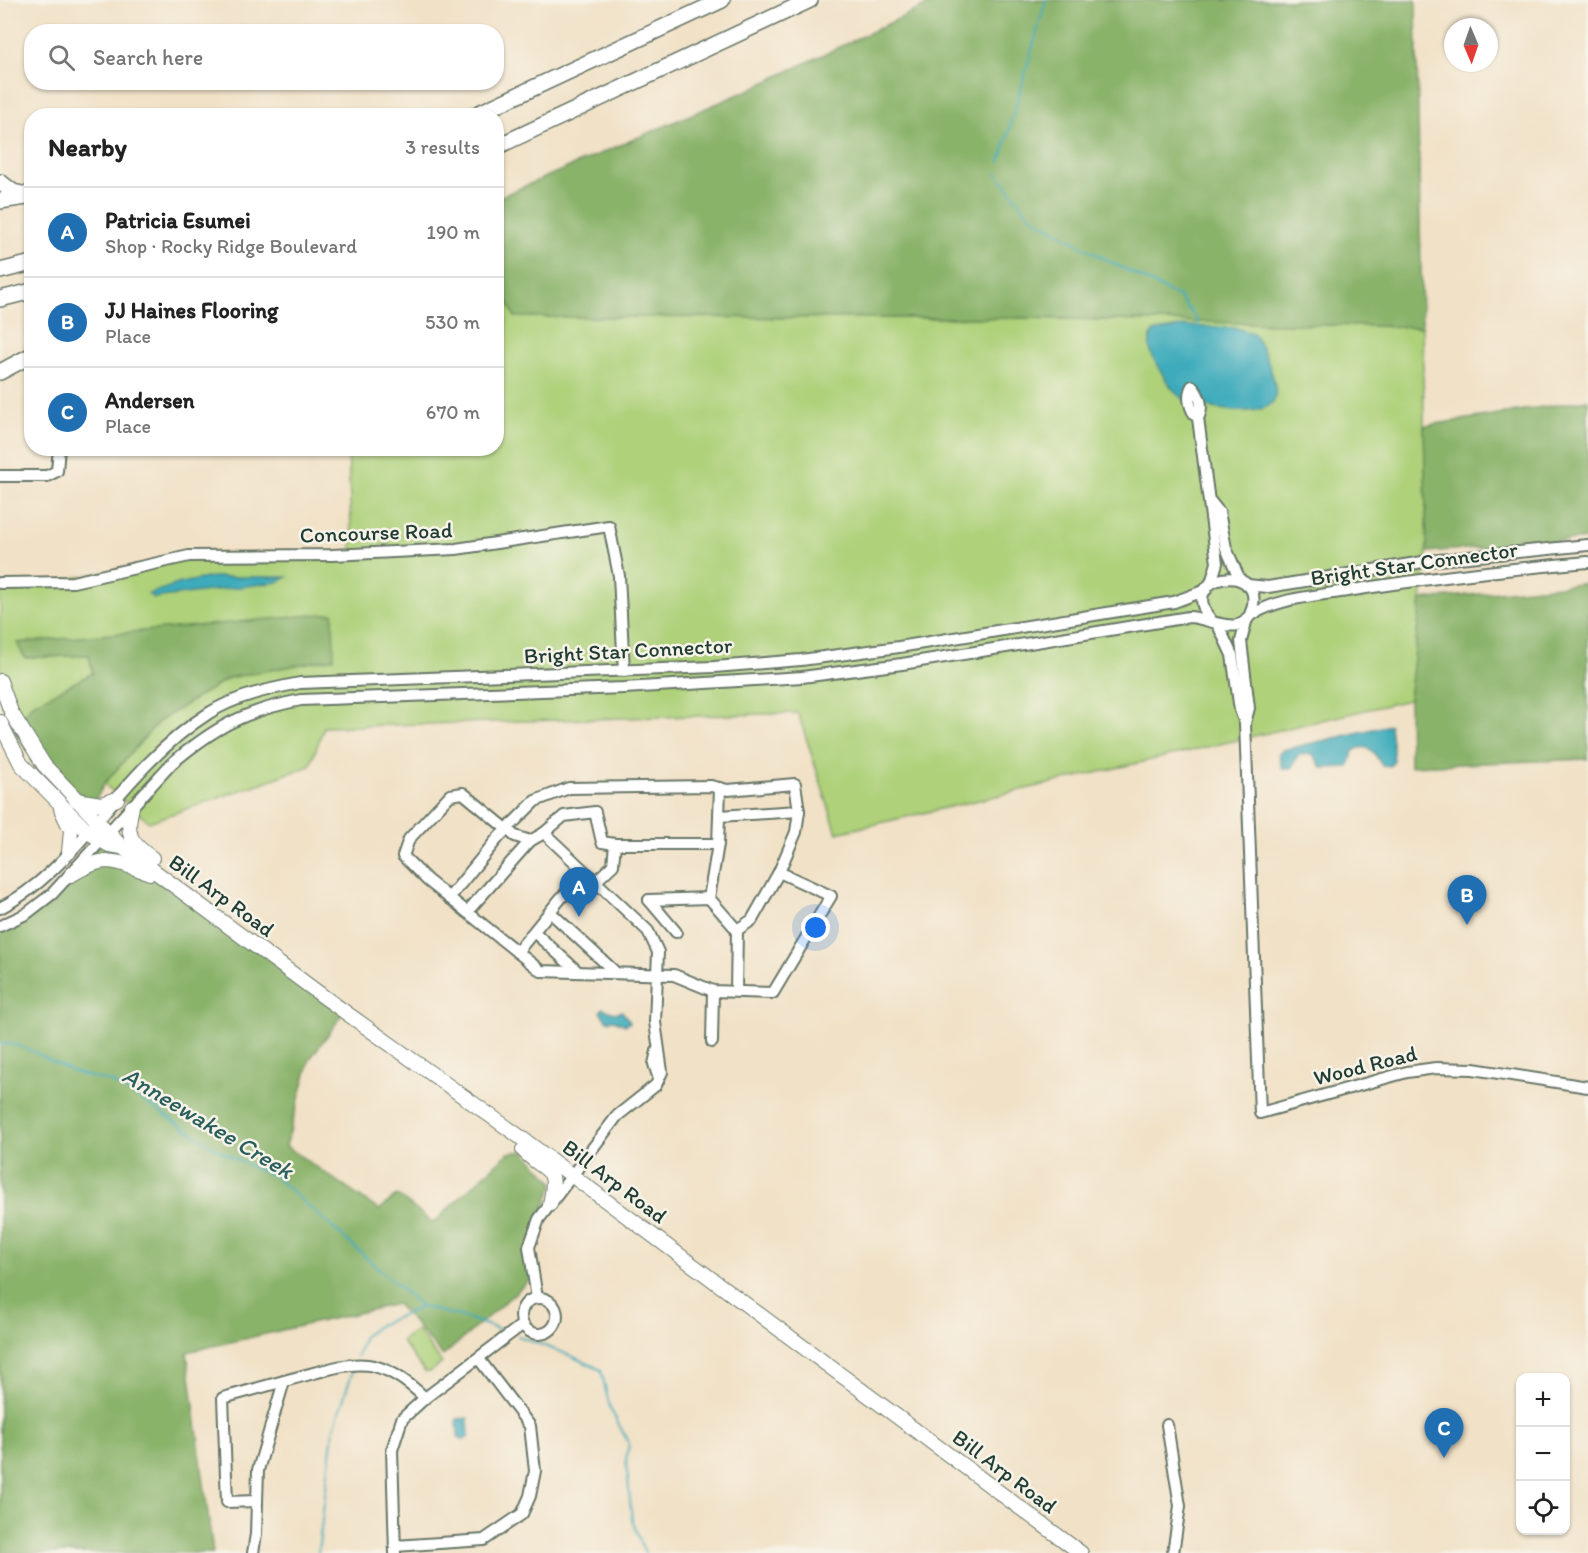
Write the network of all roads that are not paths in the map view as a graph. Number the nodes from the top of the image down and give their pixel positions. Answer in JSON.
{"nodes":[{"id":1,"x":722,"y":0,"type":"edge"},
{"id":2,"x":810,"y":0,"type":"edge"},
{"id":3,"x":488,"y":108,"type":"edge"},
{"id":4,"x":504,"y":145,"type":"edge"},
{"id":5,"x":0,"y":182,"type":"edge"},
{"id":6,"x":24,"y":194,"type":"edge"},
{"id":7,"x":24,"y":197,"type":"edge"},
{"id":8,"x":0,"y":201,"type":"edge"},
{"id":9,"x":24,"y":265,"type":"edge"},
{"id":10,"x":0,"y":271,"type":"edge"},
{"id":11,"x":24,"y":293,"type":"edge"},
{"id":12,"x":0,"y":299,"type":"edge"},
{"id":13,"x":24,"y":359,"type":"edge"},
{"id":14,"x":0,"y":361,"type":"edge"},
{"id":15,"x":17,"y":362,"type":"junction"},
{"id":16,"x":0,"y":372,"type":"edge"},
{"id":17,"x":1191,"y":380,"type":"dead end"},
{"id":18,"x":58,"y":456,"type":"edge"},
{"id":19,"x":0,"y":477,"type":"edge"},
{"id":20,"x":1211,"y":502,"type":"junction"},
{"id":21,"x":1588,"y":545,"type":"edge"},
{"id":22,"x":1588,"y":562,"type":"edge"},
{"id":23,"x":1244,"y":582,"type":"junction"},
{"id":24,"x":0,"y":583,"type":"edge"},
{"id":25,"x":1208,"y":587,"type":"junction"},
{"id":26,"x":1248,"y":617,"type":"junction"},
{"id":27,"x":1215,"y":623,"type":"junction"},
{"id":28,"x":624,"y":670,"type":"junction"},
{"id":29,"x":0,"y":681,"type":"edge"},
{"id":30,"x":0,"y":722,"type":"edge"},
{"id":31,"x":1245,"y":723,"type":"junction"},
{"id":32,"x":720,"y":788,"type":"junction"},
{"id":33,"x":54,"y":797,"type":"junction"},
{"id":34,"x":117,"y":799,"type":"junction"},
{"id":35,"x":76,"y":800,"type":"junction"},
{"id":36,"x":132,"y":807,"type":"junction"},
{"id":37,"x":799,"y":811,"type":"junction"},
{"id":38,"x":719,"y":816,"type":"junction"},
{"id":39,"x":92,"y":827,"type":"junction"},
{"id":40,"x":507,"y":829,"type":"junction"},
{"id":41,"x":544,"y":833,"type":"junction"},
{"id":42,"x":106,"y":836,"type":"junction"},
{"id":43,"x":530,"y":841,"type":"junction"},
{"id":44,"x":615,"y":844,"type":"junction"},
{"id":45,"x":718,"y":844,"type":"junction"},
{"id":46,"x":69,"y":852,"type":"junction"},
{"id":47,"x":779,"y":872,"type":"junction"},
{"id":48,"x":585,"y":873,"type":"junction"},
{"id":49,"x":71,"y":875,"type":"junction"},
{"id":50,"x":160,"y":876,"type":"junction"},
{"id":51,"x":596,"y":882,"type":"junction"},
{"id":52,"x":449,"y":898,"type":"junction"},
{"id":53,"x":709,"y":898,"type":"junction"},
{"id":54,"x":0,"y":908,"type":"edge"},
{"id":55,"x":467,"y":912,"type":"junction"},
{"id":56,"x":550,"y":912,"type":"junction"},
{"id":57,"x":213,"y":914,"type":"junction"},
{"id":58,"x":0,"y":926,"type":"edge"},
{"id":59,"x":737,"y":930,"type":"junction"},
{"id":60,"x":534,"y":932,"type":"junction"},
{"id":61,"x":676,"y":932,"type":"dead end"},
{"id":62,"x":517,"y":952,"type":"junction"},
{"id":63,"x":576,"y":970,"type":"junction"},
{"id":64,"x":614,"y":971,"type":"junction"},
{"id":65,"x":657,"y":974,"type":"junction"},
{"id":66,"x":713,"y":991,"type":"junction"},
{"id":67,"x":736,"y":991,"type":"junction"},
{"id":68,"x":712,"y":1042,"type":"dead end"},
{"id":69,"x":1588,"y":1087,"type":"edge"},
{"id":70,"x":516,"y":1134,"type":"junction"},
{"id":71,"x":571,"y":1174,"type":"junction"},
{"id":72,"x":550,"y":1204,"type":"junction"},
{"id":73,"x":537,"y":1298,"type":"junction"},
{"id":74,"x":522,"y":1325,"type":"junction"},
{"id":75,"x":479,"y":1359,"type":"junction"},
{"id":76,"x":284,"y":1381,"type":"junction"},
{"id":77,"x":426,"y":1398,"type":"junction"},
{"id":78,"x":1167,"y":1425,"type":"dead end"},
{"id":79,"x":257,"y":1501,"type":"junction"},
{"id":80,"x":395,"y":1549,"type":"edge"},
{"id":81,"x":253,"y":1553,"type":"edge"},
{"id":82,"x":1081,"y":1553,"type":"edge"},
{"id":83,"x":1173,"y":1553,"type":"edge"}],
"edges":[{"from":1,"to":3,"type":"highway"},
{"from":2,"to":4,"type":"highway"},
{"from":5,"to":6,"type":"highway"},
{"from":7,"to":8,"type":"highway"},
{"from":9,"to":10,"type":"highway"},
{"from":11,"to":12,"type":"highway"},
{"from":13,"to":15,"type":"highway"},
{"from":14,"to":15,"type":"highway"},
{"from":15,"to":16,"type":"highway"},
{"from":17,"to":20,"type":"street"},
{"from":18,"to":19,"type":"street"},
{"from":20,"to":23,"type":"street"},
{"from":20,"to":25,"type":"street"},
{"from":21,"to":23,"type":"street","name":"Bright Star Connector"},
{"from":22,"to":26,"type":"street","name":"Bright Star Connector"},
{"from":23,"to":25,"type":"street"},
{"from":23,"to":26,"type":"street"},
{"from":24,"to":28,"type":"street","name":"Concourse Road"},
{"from":25,"to":27,"type":"street"},
{"from":25,"to":28,"type":"street","name":"Bright Star Connector"},
{"from":26,"to":27,"type":"street"},
{"from":26,"to":31,"type":"street"},
{"from":27,"to":31,"type":"street"},
{"from":27,"to":36,"type":"street","name":"Bright Star Connector"},
{"from":28,"to":34,"type":"street","name":"Bright Star Connector"},
{"from":29,"to":35,"type":"main road","name":"Bill Arp Road"},
{"from":30,"to":33,"type":"main road","name":"Bill Arp Road"},
{"from":31,"to":69,"type":"street","name":"Wood Road"},
{"from":32,"to":37,"type":"street"},
{"from":32,"to":38,"type":"street"},
{"from":32,"to":40,"type":"street"},
{"from":33,"to":39,"type":"main road","name":"Bill Arp Road"},
{"from":33,"to":46,"type":"main road"},
{"from":34,"to":35,"type":"main road"},
{"from":34,"to":39,"type":"street","name":"Bright Star Connector"},
{"from":35,"to":39,"type":"main road","name":"Bill Arp Road"},
{"from":36,"to":42,"type":"street","name":"Bright Star Connector"},
{"from":36,"to":57,"type":"main road"},
{"from":37,"to":38,"type":"street"},
{"from":37,"to":47,"type":"street"},
{"from":38,"to":45,"type":"street"},
{"from":39,"to":42,"type":"main road","name":"Bill Arp Road"},
{"from":39,"to":46,"type":"street","name":"Bright Star Connector"},
{"from":40,"to":43,"type":"street"},
{"from":40,"to":52,"type":"street"},
{"from":40,"to":52,"type":"street"},
{"from":41,"to":43,"type":"street"},
{"from":41,"to":44,"type":"street"},
{"from":41,"to":48,"type":"street"},
{"from":42,"to":49,"type":"street","name":"Bright Star Connector"},
{"from":42,"to":50,"type":"main road","name":"Bill Arp Road"},
{"from":43,"to":55,"type":"street"},
{"from":44,"to":45,"type":"street"},
{"from":44,"to":51,"type":"street"},
{"from":45,"to":53,"type":"street"},
{"from":46,"to":54,"type":"street","name":"Bright Star Connector"},
{"from":47,"to":59,"type":"street"},
{"from":47,"to":67,"type":"street"},
{"from":48,"to":51,"type":"street"},
{"from":48,"to":56,"type":"street"},
{"from":49,"to":50,"type":"main road"},
{"from":49,"to":58,"type":"street","name":"Bright Star Connector"},
{"from":50,"to":57,"type":"main road","name":"Bill Arp Road"},
{"from":51,"to":65,"type":"street"},
{"from":52,"to":55,"type":"street"},
{"from":53,"to":59,"type":"street"},
{"from":53,"to":61,"type":"street"},
{"from":55,"to":62,"type":"street"},
{"from":56,"to":60,"type":"street"},
{"from":56,"to":64,"type":"street"},
{"from":57,"to":70,"type":"main road","name":"Bill Arp Road"},
{"from":59,"to":67,"type":"street"},
{"from":60,"to":62,"type":"street"},
{"from":60,"to":63,"type":"street"},
{"from":62,"to":63,"type":"street"},
{"from":63,"to":64,"type":"street"},
{"from":64,"to":65,"type":"street"},
{"from":65,"to":66,"type":"street"},
{"from":65,"to":71,"type":"street"},
{"from":66,"to":67,"type":"street"},
{"from":66,"to":68,"type":"street"},
{"from":70,"to":71,"type":"main road","name":"Bill Arp Road"},
{"from":70,"to":72,"type":"main road"},
{"from":71,"to":72,"type":"street"},
{"from":71,"to":82,"type":"main road","name":"Bill Arp Road"},
{"from":72,"to":73,"type":"street"},
{"from":73,"to":74,"type":"street"},
{"from":73,"to":74,"type":"street"},
{"from":74,"to":75,"type":"street"},
{"from":75,"to":77,"type":"street"},
{"from":75,"to":80,"type":"street"},
{"from":76,"to":77,"type":"street"},
{"from":76,"to":79,"type":"street"},
{"from":76,"to":79,"type":"street"},
{"from":77,"to":80,"type":"street"},
{"from":78,"to":83,"type":"street"},
{"from":79,"to":81,"type":"street"}]}
